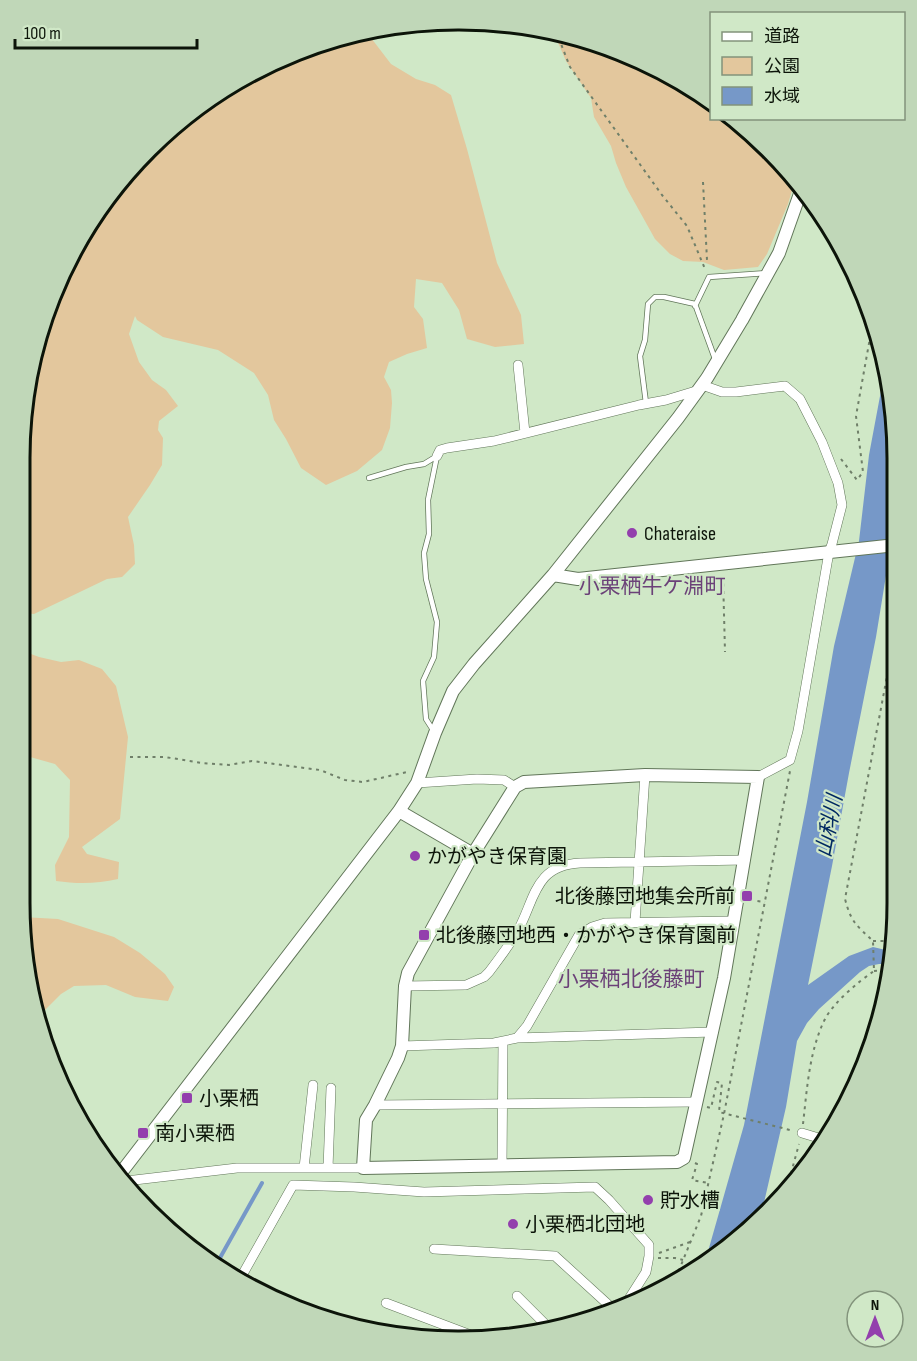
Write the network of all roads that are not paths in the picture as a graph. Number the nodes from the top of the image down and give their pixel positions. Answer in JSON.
{"nodes":[{"id":1,"x":798,"y":198,"type":"edge"},
{"id":2,"x":768,"y":273,"type":"junction"},
{"id":3,"x":696,"y":306,"type":"junction"},
{"id":4,"x":716,"y":363,"type":"junction"},
{"id":5,"x":518,"y":365,"type":"dead end"},
{"id":6,"x":701,"y":387,"type":"junction"},
{"id":7,"x":646,"y":403,"type":"junction"},
{"id":8,"x":525,"y":433,"type":"junction"},
{"id":9,"x":437,"y":456,"type":"junction"},
{"id":10,"x":369,"y":478,"type":"dead end"},
{"id":11,"x":887,"y":546,"type":"edge"},
{"id":12,"x":832,"y":552,"type":"junction"},
{"id":13,"x":553,"y":575,"type":"junction"},
{"id":14,"x":435,"y":733,"type":"junction"},
{"id":15,"x":645,"y":774,"type":"junction"},
{"id":16,"x":419,"y":777,"type":"junction"},
{"id":17,"x":758,"y":777,"type":"junction"},
{"id":18,"x":515,"y":787,"type":"junction"},
{"id":19,"x":399,"y":812,"type":"junction"},
{"id":20,"x":473,"y":854,"type":"junction"},
{"id":21,"x":745,"y":860,"type":"junction"},
{"id":22,"x":640,"y":862,"type":"junction"},
{"id":23,"x":734,"y":921,"type":"junction"},
{"id":24,"x":635,"y":922,"type":"junction"},
{"id":25,"x":405,"y":986,"type":"junction"},
{"id":26,"x":713,"y":1032,"type":"junction"},
{"id":27,"x":517,"y":1038,"type":"junction"},
{"id":28,"x":503,"y":1042,"type":"junction"},
{"id":29,"x":402,"y":1046,"type":"junction"},
{"id":30,"x":313,"y":1085,"type":"dead end"},
{"id":31,"x":331,"y":1088,"type":"dead end"},
{"id":32,"x":696,"y":1102,"type":"junction"},
{"id":33,"x":503,"y":1104,"type":"junction"},
{"id":34,"x":375,"y":1105,"type":"junction"},
{"id":35,"x":799,"y":1132,"type":"road end"},
{"id":36,"x":817,"y":1138,"type":"edge"},
{"id":37,"x":502,"y":1166,"type":"junction"},
{"id":38,"x":304,"y":1168,"type":"junction"},
{"id":39,"x":328,"y":1168,"type":"junction"},
{"id":40,"x":363,"y":1168,"type":"junction"},
{"id":41,"x":124,"y":1169,"type":"edge"},
{"id":42,"x":132,"y":1180,"type":"edge"},
{"id":43,"x":434,"y":1250,"type":"dead end"},
{"id":44,"x":243,"y":1273,"type":"edge"},
{"id":45,"x":632,"y":1294,"type":"edge"},
{"id":46,"x":518,"y":1296,"type":"dead end"},
{"id":47,"x":386,"y":1303,"type":"dead end"},
{"id":48,"x":607,"y":1304,"type":"edge"},
{"id":49,"x":544,"y":1323,"type":"edge"},
{"id":50,"x":460,"y":1331,"type":"edge"}],
"edges":[{"from":1,"to":2,"type":"street"},
{"from":2,"to":3,"type":"lane"},
{"from":2,"to":4,"type":"street"},
{"from":3,"to":4,"type":"lane"},
{"from":3,"to":7,"type":"lane"},
{"from":4,"to":6,"type":"street"},
{"from":5,"to":8,"type":"street"},
{"from":6,"to":7,"type":"street"},
{"from":6,"to":12,"type":"street"},
{"from":6,"to":13,"type":"street"},
{"from":7,"to":8,"type":"street"},
{"from":8,"to":9,"type":"street"},
{"from":9,"to":10,"type":"lane"},
{"from":9,"to":14,"type":"lane"},
{"from":11,"to":12,"type":"street"},
{"from":12,"to":13,"type":"street"},
{"from":12,"to":17,"type":"street"},
{"from":13,"to":14,"type":"street"},
{"from":14,"to":16,"type":"street"},
{"from":15,"to":17,"type":"street"},
{"from":15,"to":18,"type":"street"},
{"from":15,"to":22,"type":"street"},
{"from":16,"to":18,"type":"street"},
{"from":16,"to":19,"type":"street"},
{"from":17,"to":21,"type":"street"},
{"from":18,"to":20,"type":"street"},
{"from":19,"to":20,"type":"street"},
{"from":19,"to":41,"type":"street"},
{"from":20,"to":25,"type":"street"},
{"from":21,"to":22,"type":"street"},
{"from":21,"to":23,"type":"street"},
{"from":22,"to":24,"type":"street"},
{"from":22,"to":25,"type":"street"},
{"from":23,"to":24,"type":"street"},
{"from":23,"to":26,"type":"street"},
{"from":24,"to":27,"type":"street"},
{"from":25,"to":29,"type":"street"},
{"from":26,"to":27,"type":"street"},
{"from":26,"to":32,"type":"street"},
{"from":27,"to":28,"type":"street"},
{"from":28,"to":29,"type":"street"},
{"from":28,"to":33,"type":"street"},
{"from":29,"to":34,"type":"street"},
{"from":30,"to":38,"type":"street"},
{"from":31,"to":39,"type":"street"},
{"from":32,"to":33,"type":"street"},
{"from":32,"to":37,"type":"street"},
{"from":33,"to":34,"type":"street"},
{"from":33,"to":37,"type":"street"},
{"from":34,"to":40,"type":"street"},
{"from":35,"to":36,"type":"street"},
{"from":37,"to":40,"type":"street"},
{"from":38,"to":39,"type":"street"},
{"from":38,"to":42,"type":"street"},
{"from":39,"to":40,"type":"street"},
{"from":43,"to":48,"type":"street"},
{"from":44,"to":45,"type":"street"},
{"from":46,"to":49,"type":"street"},
{"from":47,"to":50,"type":"street"}]}
